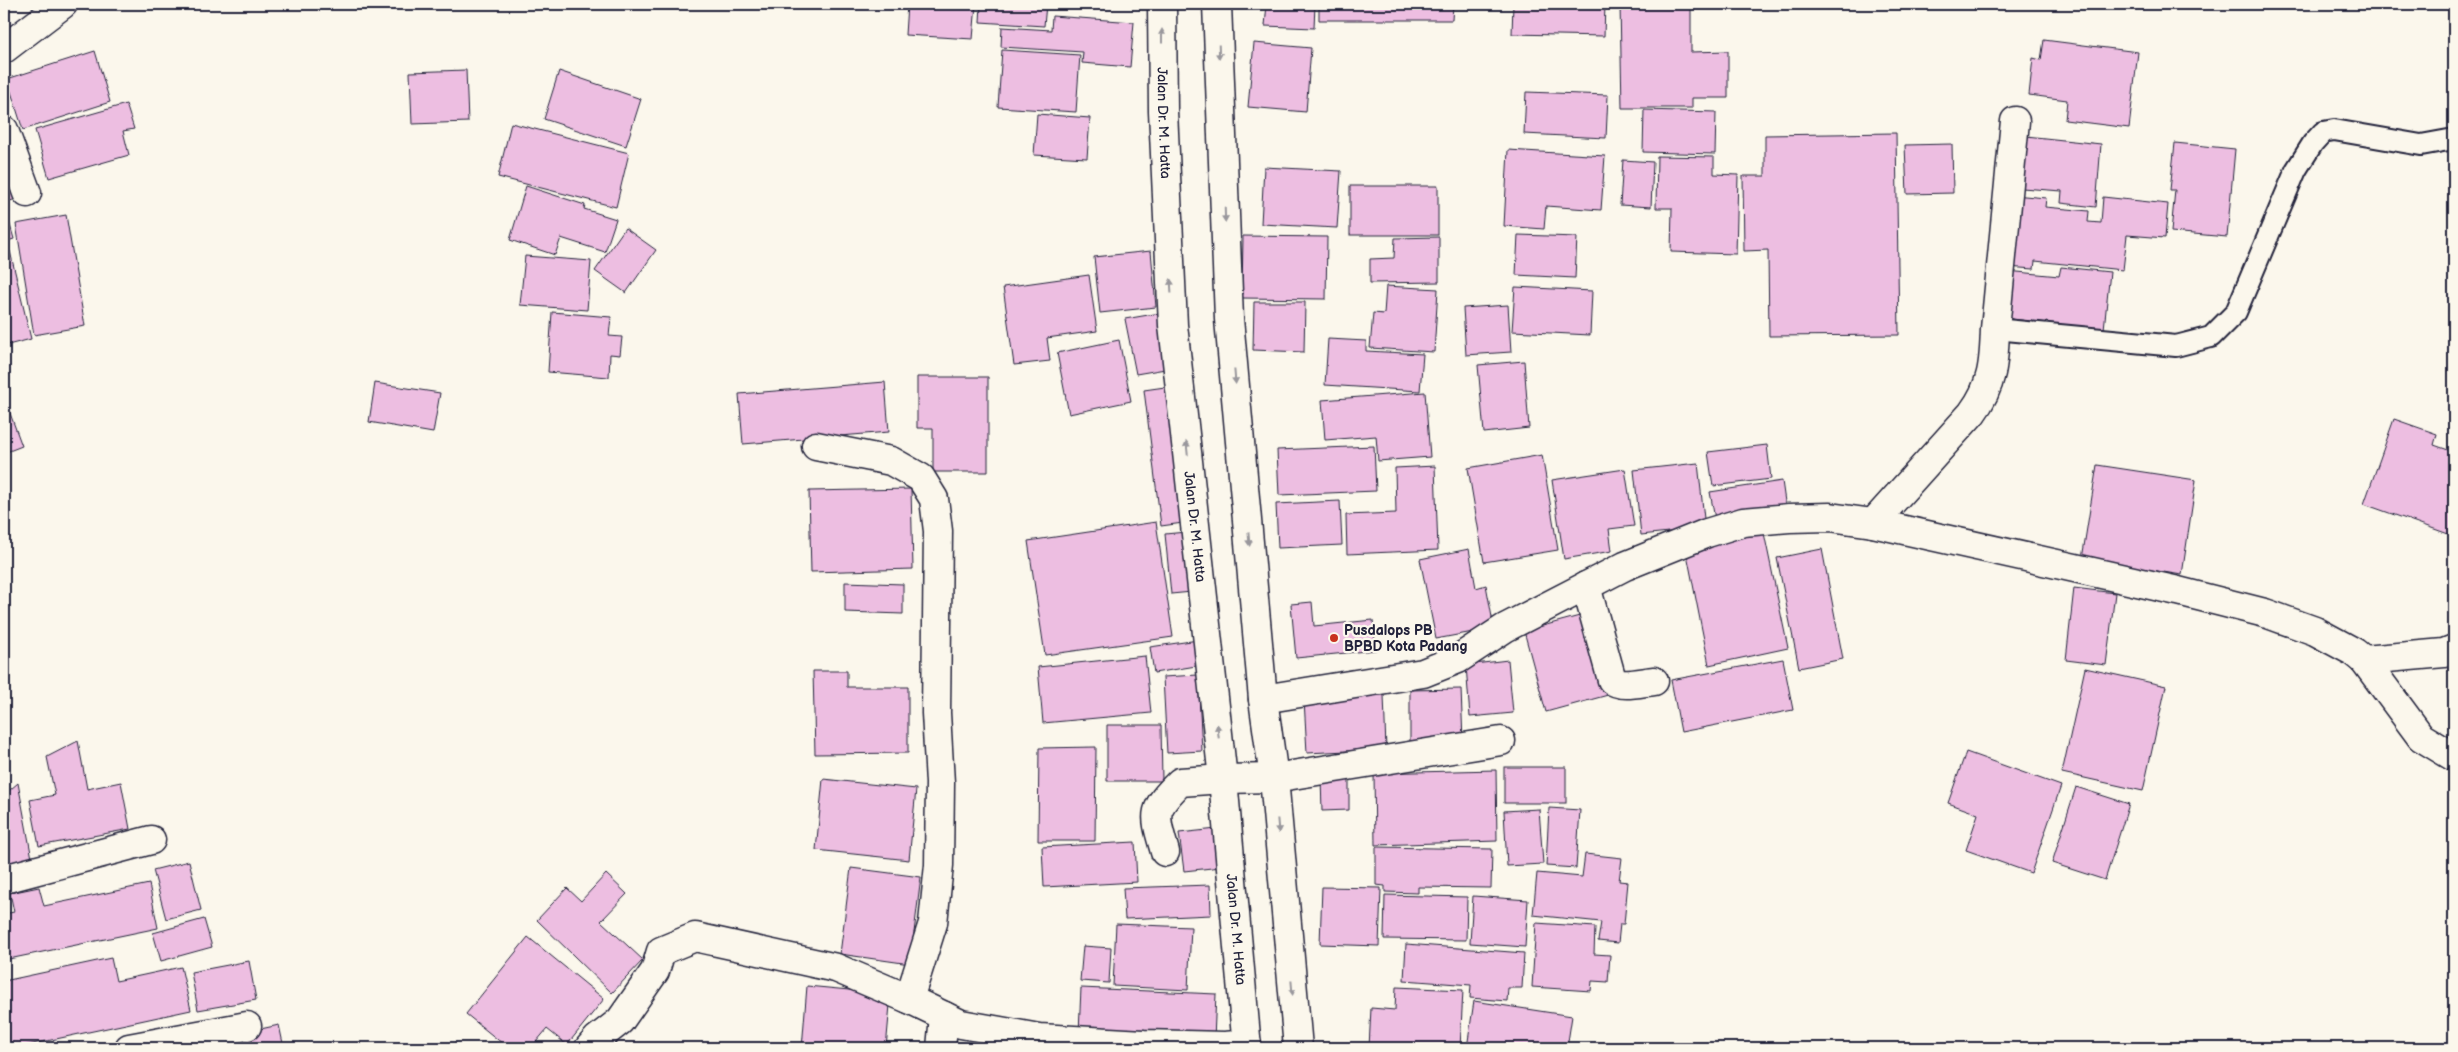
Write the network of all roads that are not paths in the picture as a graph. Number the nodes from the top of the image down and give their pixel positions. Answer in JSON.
{"nodes":[{"id":1,"x":63,"y":4,"type":"edge"},
{"id":2,"x":1162,"y":4,"type":"edge"},
{"id":3,"x":1217,"y":4,"type":"edge"},
{"id":4,"x":4,"y":50,"type":"edge"},
{"id":5,"x":2015,"y":121,"type":"dead end"},
{"id":6,"x":4,"y":130,"type":"edge"},
{"id":7,"x":2454,"y":138,"type":"edge"},
{"id":8,"x":27,"y":193,"type":"dead end"},
{"id":9,"x":1995,"y":329,"type":"junction"},
{"id":10,"x":816,"y":446,"type":"dead end"},
{"id":11,"x":1873,"y":524,"type":"junction"},
{"id":12,"x":1586,"y":586,"type":"junction"},
{"id":13,"x":2454,"y":649,"type":"edge"},
{"id":14,"x":2364,"y":660,"type":"junction"},
{"id":15,"x":1654,"y":681,"type":"dead end"},
{"id":16,"x":1263,"y":699,"type":"junction"},
{"id":17,"x":1501,"y":741,"type":"dead end"},
{"id":18,"x":2454,"y":757,"type":"edge"},
{"id":19,"x":1274,"y":778,"type":"junction"},
{"id":20,"x":1223,"y":779,"type":"junction"},
{"id":21,"x":151,"y":840,"type":"dead end"},
{"id":22,"x":1165,"y":852,"type":"dead end"},
{"id":23,"x":4,"y":879,"type":"edge"},
{"id":24,"x":909,"y":999,"type":"junction"},
{"id":25,"x":944,"y":1016,"type":"junction"},
{"id":26,"x":247,"y":1026,"type":"dead end"},
{"id":27,"x":1247,"y":1046,"type":"edge"},
{"id":28,"x":129,"y":1048,"type":"edge"},
{"id":29,"x":589,"y":1048,"type":"edge"},
{"id":30,"x":941,"y":1048,"type":"edge"},
{"id":31,"x":1298,"y":1048,"type":"edge"}],
"edges":[{"from":1,"to":4,"type":"street"},
{"from":20,"to":2,"type":"street","name":"Jalan Dr. M. Hatta","one_way":true},
{"from":3,"to":16,"type":"street","one_way":true},
{"from":5,"to":9,"type":"street"},
{"from":6,"to":8,"type":"street"},
{"from":7,"to":9,"type":"lane"},
{"from":9,"to":11,"type":"street"},
{"from":10,"to":24,"type":"street"},
{"from":11,"to":12,"type":"street"},
{"from":11,"to":14,"type":"street"},
{"from":12,"to":15,"type":"street"},
{"from":12,"to":16,"type":"street"},
{"from":13,"to":14,"type":"street"},
{"from":14,"to":18,"type":"street"},
{"from":16,"to":19,"type":"street"},
{"from":17,"to":19,"type":"street"},
{"from":19,"to":20,"type":"street"},
{"from":19,"to":31,"type":"street","one_way":true},
{"from":20,"to":22,"type":"street"},
{"from":20,"to":27,"type":"street","name":"Jalan Dr. M. Hatta"},
{"from":21,"to":23,"type":"street"},
{"from":24,"to":25,"type":"street"},
{"from":24,"to":29,"type":"street"},
{"from":25,"to":27,"type":"street"},
{"from":25,"to":30,"type":"street"},
{"from":26,"to":28,"type":"street"}]}
